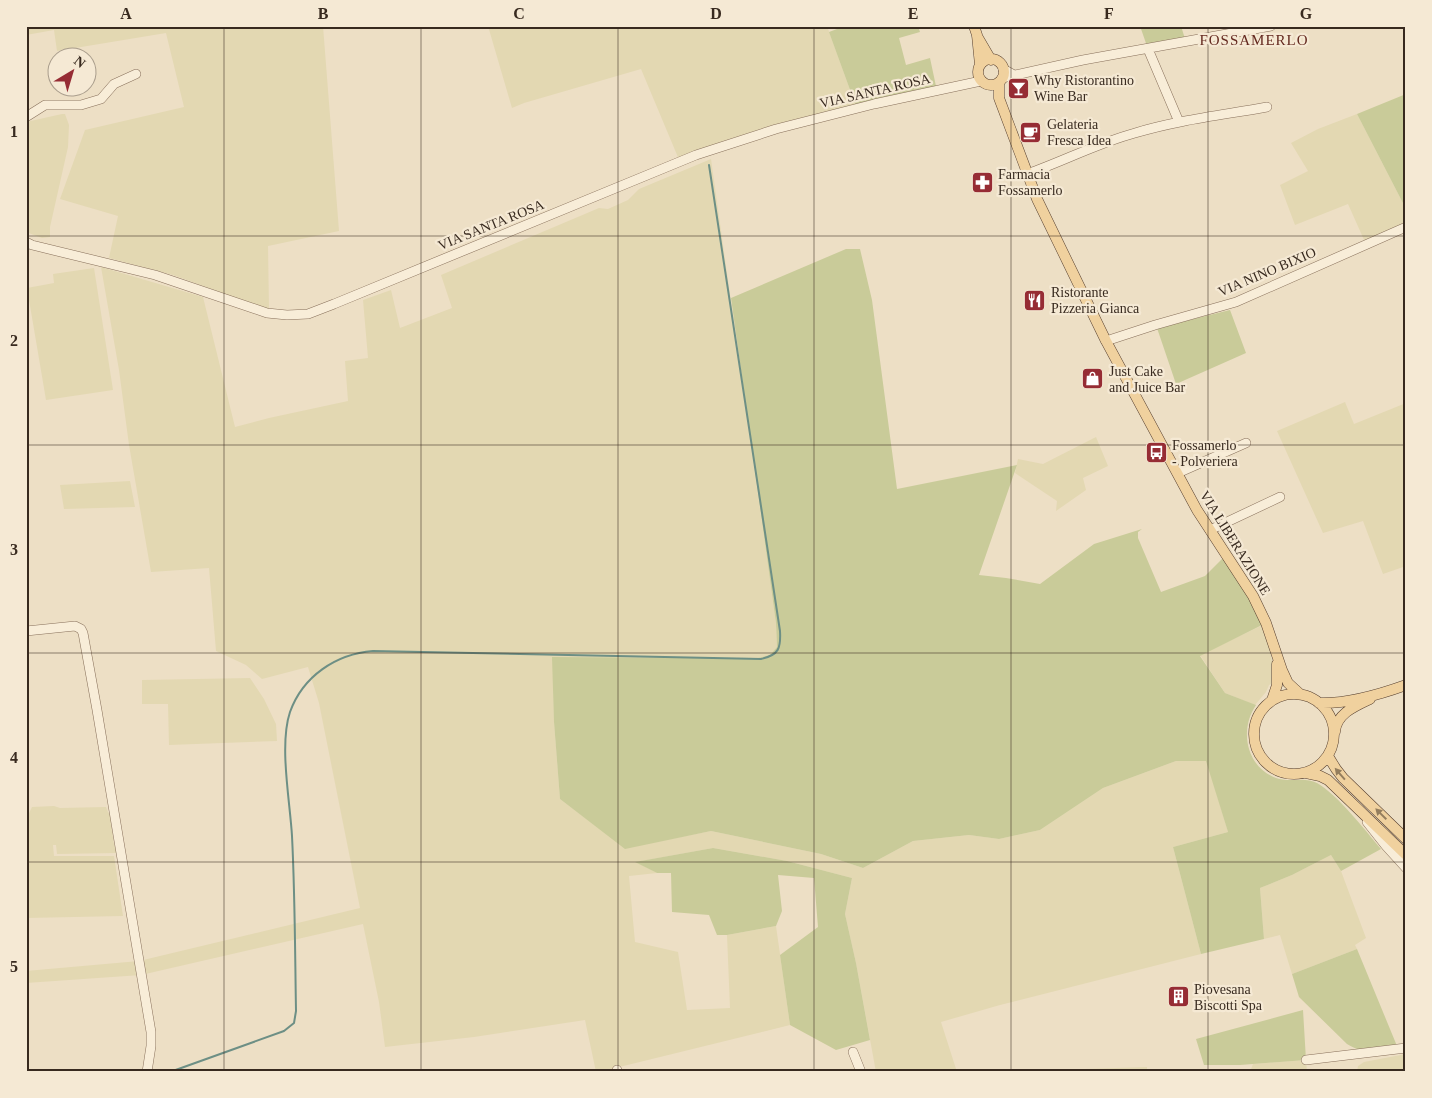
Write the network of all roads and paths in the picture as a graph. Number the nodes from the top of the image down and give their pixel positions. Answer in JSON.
{"nodes":[{"id":1,"x":1271,"y":26,"type":"edge"},
{"id":2,"x":975,"y":31,"type":"edge"},
{"id":3,"x":1148,"y":49,"type":"junction"},
{"id":4,"x":991,"y":60,"type":"junction"},
{"id":5,"x":980,"y":65,"type":"junction"},
{"id":6,"x":136,"y":74,"type":"dead end"},
{"id":7,"x":979,"y":78,"type":"junction"},
{"id":8,"x":999,"y":79,"type":"junction"},
{"id":9,"x":1267,"y":107,"type":"dead end"},
{"id":10,"x":26,"y":117,"type":"edge"},
{"id":11,"x":1179,"y":122,"type":"junction"},
{"id":12,"x":1028,"y":174,"type":"junction"},
{"id":13,"x":1406,"y":227,"type":"edge"},
{"id":14,"x":26,"y":242,"type":"edge"},
{"id":15,"x":1106,"y":341,"type":"junction"},
{"id":16,"x":1246,"y":443,"type":"dead end"},
{"id":17,"x":1178,"y":474,"type":"junction"},
{"id":18,"x":1280,"y":497,"type":"dead end"},
{"id":19,"x":1210,"y":530,"type":"junction"},
{"id":20,"x":26,"y":631,"type":"edge"},
{"id":21,"x":1275,"y":653,"type":"junction"},
{"id":22,"x":1406,"y":684,"type":"edge"},
{"id":23,"x":1386,"y":691,"type":"junction"},
{"id":24,"x":1300,"y":694,"type":"junction"},
{"id":25,"x":1272,"y":700,"type":"junction"},
{"id":26,"x":1319,"y":703,"type":"junction"},
{"id":27,"x":1334,"y":735,"type":"junction"},
{"id":28,"x":1328,"y":756,"type":"junction"},
{"id":29,"x":1305,"y":773,"type":"junction"},
{"id":30,"x":1358,"y":809,"type":"junction"},
{"id":31,"x":1406,"y":839,"type":"edge"},
{"id":32,"x":1406,"y":855,"type":"edge"},
{"id":33,"x":1406,"y":868,"type":"edge"},
{"id":34,"x":1406,"y":1048,"type":"edge"},
{"id":35,"x":853,"y":1052,"type":"dead end"},
{"id":36,"x":1306,"y":1060,"type":"dead end"},
{"id":37,"x":147,"y":1072,"type":"edge"},
{"id":38,"x":861,"y":1072,"type":"edge"}],
"edges":[{"from":1,"to":3,"type":"street"},
{"from":2,"to":4,"type":"main road"},
{"from":2,"to":5,"type":"main road"},
{"from":3,"to":8,"type":"street"},
{"from":3,"to":11,"type":"street"},
{"from":4,"to":5,"type":"main road"},
{"from":4,"to":8,"type":"main road","name":"VIA LIBERAZIONE"},
{"from":5,"to":7,"type":"main road"},
{"from":6,"to":10,"type":"street"},
{"from":7,"to":8,"type":"main road"},
{"from":7,"to":14,"type":"street","name":"VIA SANTA ROSA"},
{"from":8,"to":12,"type":"main road","name":"VIA LIBERAZIONE"},
{"from":9,"to":11,"type":"street"},
{"from":11,"to":12,"type":"street"},
{"from":12,"to":15,"type":"main road","name":"VIA LIBERAZIONE"},
{"from":13,"to":15,"type":"street","name":"VIA NINO BIXIO"},
{"from":15,"to":17,"type":"main road","name":"VIA LIBERAZIONE"},
{"from":16,"to":17,"type":"street"},
{"from":17,"to":19,"type":"main road","name":"VIA LIBERAZIONE"},
{"from":18,"to":19,"type":"street"},
{"from":19,"to":21,"type":"main road","name":"VIA LIBERAZIONE"},
{"from":20,"to":37,"type":"street"},
{"from":21,"to":24,"type":"main road","name":"VIA LIBERAZIONE"},
{"from":21,"to":25,"type":"main road","name":"VIA LIBERAZIONE"},
{"from":22,"to":23,"type":"main road"},
{"from":23,"to":26,"type":"main road"},
{"from":23,"to":27,"type":"main road"},
{"from":24,"to":25,"type":"main road"},
{"from":24,"to":26,"type":"main road"},
{"from":25,"to":29,"type":"main road"},
{"from":26,"to":27,"type":"main road"},
{"from":27,"to":28,"type":"main road"},
{"from":28,"to":29,"type":"main road"},
{"from":31,"to":28,"type":"main road","one_way":true},
{"from":29,"to":30,"type":"main road"},
{"from":30,"to":32,"type":"main road"},
{"from":30,"to":33,"type":"street"},
{"from":34,"to":36,"type":"street"},
{"from":35,"to":38,"type":"street"}]}
